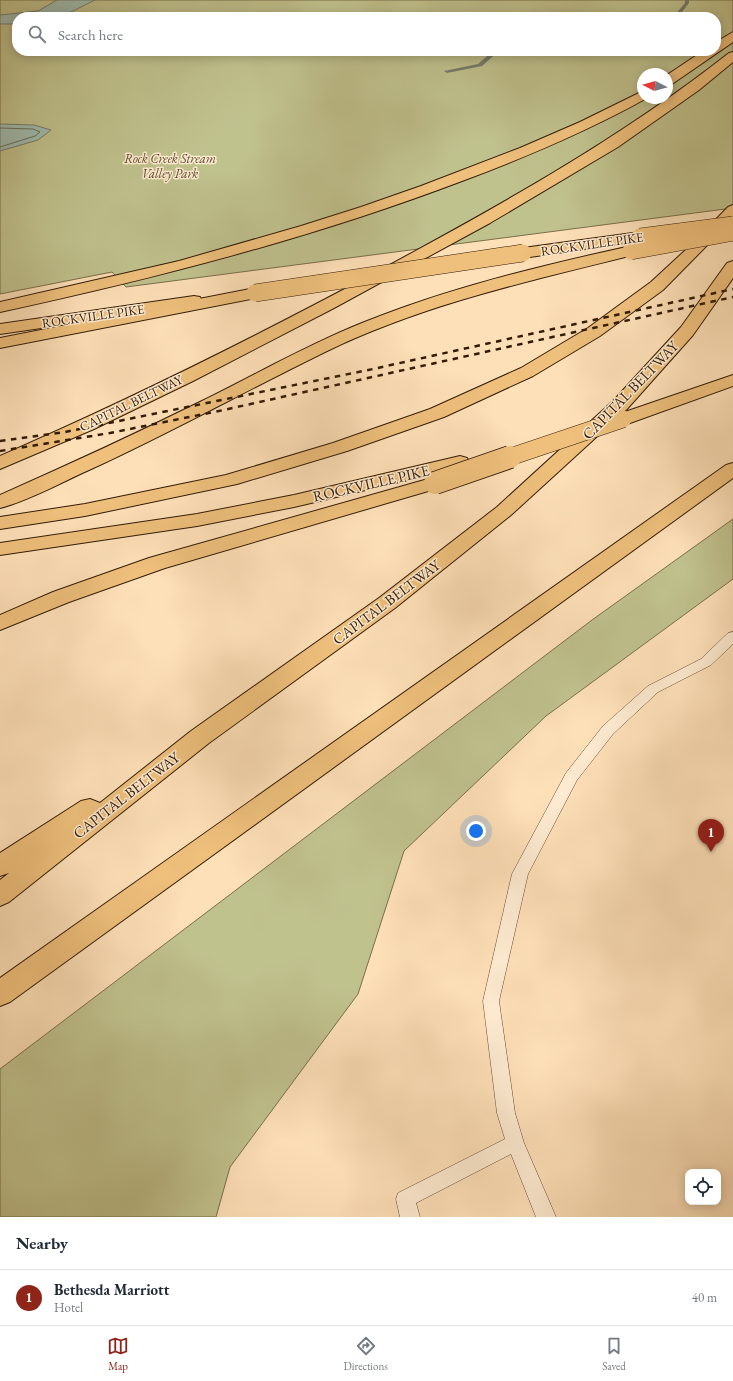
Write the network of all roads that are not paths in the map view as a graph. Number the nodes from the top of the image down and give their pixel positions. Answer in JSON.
{"nodes":[{"id":1,"x":733,"y":36,"type":"edge"},
{"id":2,"x":721,"y":44,"type":"edge"},
{"id":3,"x":704,"y":56,"type":"edge"},
{"id":4,"x":733,"y":56,"type":"edge"},
{"id":5,"x":673,"y":77,"type":"edge"},
{"id":6,"x":637,"y":98,"type":"edge"},
{"id":7,"x":733,"y":210,"type":"edge"},
{"id":8,"x":733,"y":224,"type":"edge"},
{"id":9,"x":733,"y":232,"type":"edge"},
{"id":10,"x":635,"y":244,"type":"junction"},
{"id":11,"x":733,"y":266,"type":"edge"},
{"id":12,"x":255,"y":293,"type":"junction"},
{"id":13,"x":0,"y":307,"type":"edge"},
{"id":14,"x":0,"y":329,"type":"edge"},
{"id":15,"x":0,"y":343,"type":"edge"},
{"id":16,"x":733,"y":380,"type":"edge"},
{"id":17,"x":623,"y":419,"type":"junction"},
{"id":18,"x":0,"y":463,"type":"edge"},
{"id":19,"x":733,"y":470,"type":"edge"},
{"id":20,"x":0,"y":502,"type":"edge"},
{"id":21,"x":0,"y":523,"type":"edge"},
{"id":22,"x":0,"y":549,"type":"edge"},
{"id":23,"x":0,"y":623,"type":"edge"},
{"id":24,"x":733,"y":636,"type":"edge"},
{"id":25,"x":200,"y":737,"type":"junction"},
{"id":26,"x":0,"y":866,"type":"edge"},
{"id":27,"x":0,"y":895,"type":"edge"},
{"id":28,"x":0,"y":994,"type":"edge"},
{"id":29,"x":515,"y":1143,"type":"junction"},
{"id":30,"x":410,"y":1217,"type":"edge"},
{"id":31,"x":546,"y":1217,"type":"edge"}],
"edges":[{"from":1,"to":2,"type":"main road"},
{"from":3,"to":5,"type":"main road"},
{"from":4,"to":18,"type":"main road","name":"CAPITAL BELTWAY"},
{"from":6,"to":13,"type":"main road"},
{"from":7,"to":21,"type":"main road"},
{"from":8,"to":10,"type":"main road","name":"ROCKVILLE PIKE","bridge":true},
{"from":9,"to":10,"type":"main road","bridge":true},
{"from":10,"to":12,"type":"main road","name":"ROCKVILLE PIKE","bridge":true},
{"from":10,"to":20,"type":"main road"},
{"from":11,"to":25,"type":"main road","name":"CAPITAL BELTWAY"},
{"from":12,"to":14,"type":"main road","name":"ROCKVILLE PIKE"},
{"from":12,"to":15,"type":"main road"},
{"from":16,"to":17,"type":"main road","name":"ROCKVILLE PIKE"},
{"from":17,"to":22,"type":"main road","name":"ROCKVILLE PIKE","bridge":true},
{"from":17,"to":23,"type":"main road","bridge":true},
{"from":19,"to":28,"type":"main road"},
{"from":24,"to":29,"type":"lane"},
{"from":25,"to":26,"type":"main road"},
{"from":25,"to":27,"type":"main road","name":"CAPITAL BELTWAY"},
{"from":29,"to":30,"type":"lane"},
{"from":29,"to":31,"type":"lane"}]}
